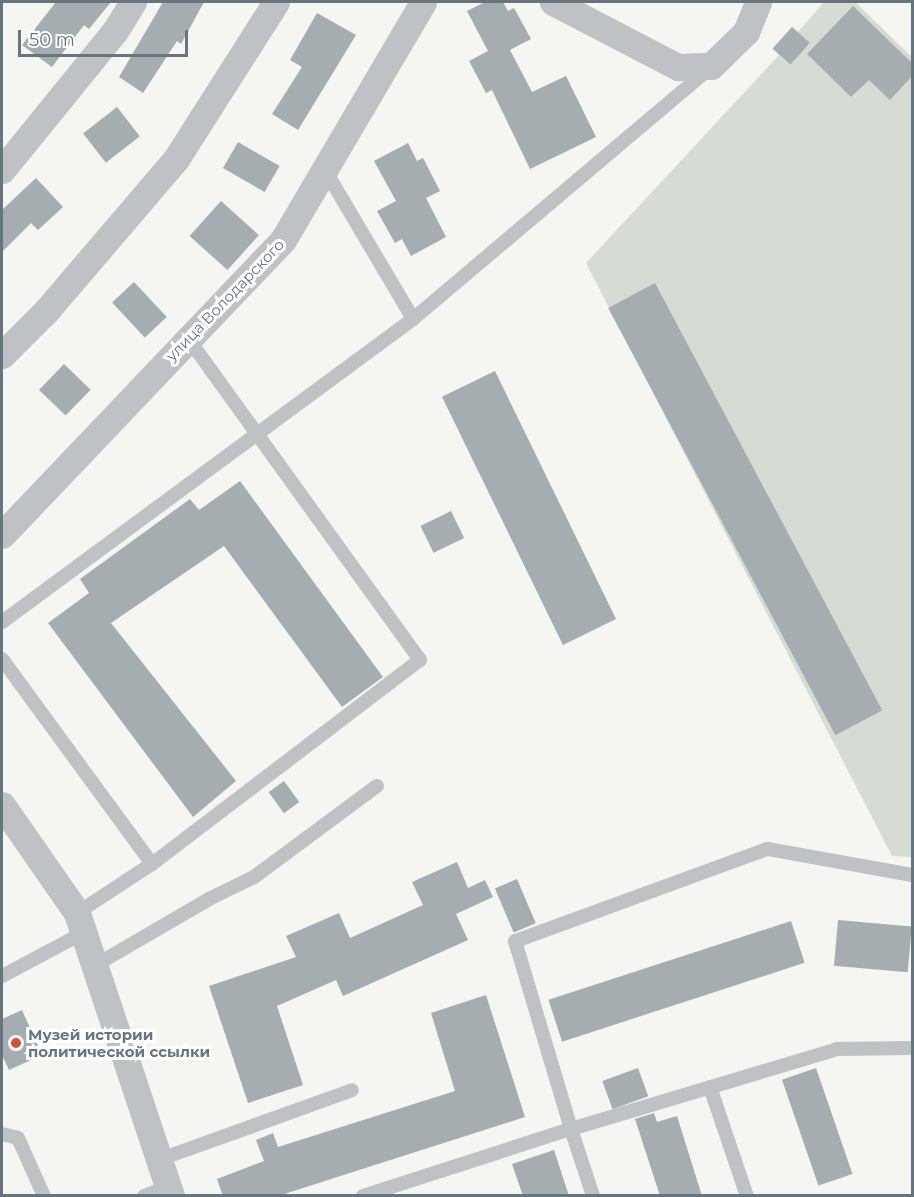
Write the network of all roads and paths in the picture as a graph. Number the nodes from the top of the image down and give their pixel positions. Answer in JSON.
{"nodes":[{"id":1,"x":133,"y":2,"type":"edge"},
{"id":2,"x":276,"y":2,"type":"edge"},
{"id":3,"x":423,"y":2,"type":"edge"},
{"id":4,"x":554,"y":2,"type":"edge"},
{"id":5,"x":760,"y":3,"type":"edge"},
{"id":6,"x":711,"y":66,"type":"junction"},
{"id":7,"x":2,"y":170,"type":"edge"},
{"id":8,"x":325,"y":170,"type":"junction"},
{"id":9,"x":413,"y":319,"type":"junction"},
{"id":10,"x":188,"y":338,"type":"junction"},
{"id":11,"x":2,"y":355,"type":"edge"},
{"id":12,"x":256,"y":432,"type":"junction"},
{"id":13,"x":2,"y":535,"type":"edge"},
{"id":14,"x":2,"y":622,"type":"edge"},
{"id":15,"x":2,"y":659,"type":"edge"},
{"id":16,"x":377,"y":786,"type":"dead end"},
{"id":17,"x":2,"y":805,"type":"edge"},
{"id":18,"x":152,"y":864,"type":"junction"},
{"id":19,"x":912,"y":875,"type":"edge"},
{"id":20,"x":80,"y":923,"type":"junction"},
{"id":21,"x":94,"y":966,"type":"junction"},
{"id":22,"x":2,"y":976,"type":"edge"},
{"id":23,"x":912,"y":1048,"type":"edge"},
{"id":24,"x":710,"y":1087,"type":"junction"},
{"id":25,"x":352,"y":1090,"type":"dead end"},
{"id":26,"x":571,"y":1129,"type":"junction"},
{"id":27,"x":2,"y":1134,"type":"edge"},
{"id":28,"x":158,"y":1160,"type":"junction"},
{"id":29,"x":161,"y":1193,"type":"edge"},
{"id":30,"x":44,"y":1196,"type":"edge"},
{"id":31,"x":363,"y":1196,"type":"edge"},
{"id":32,"x":593,"y":1196,"type":"edge"},
{"id":33,"x":747,"y":1196,"type":"edge"}],
"edges":[{"from":1,"to":7,"type":"street"},
{"from":2,"to":11,"type":"street"},
{"from":3,"to":8,"type":"street","name":"улица Володарского"},
{"from":4,"to":6,"type":"street"},
{"from":5,"to":6,"type":"street"},
{"from":6,"to":9,"type":"lane"},
{"from":8,"to":9,"type":"lane"},
{"from":8,"to":10,"type":"street","name":"улица Володарского"},
{"from":9,"to":12,"type":"lane"},
{"from":10,"to":12,"type":"lane"},
{"from":10,"to":13,"type":"street","name":"улица Володарского"},
{"from":12,"to":14,"type":"lane"},
{"from":12,"to":18,"type":"lane"},
{"from":15,"to":18,"type":"lane"},
{"from":16,"to":21,"type":"lane"},
{"from":17,"to":20,"type":"street"},
{"from":18,"to":20,"type":"lane"},
{"from":19,"to":26,"type":"lane"},
{"from":20,"to":21,"type":"street"},
{"from":20,"to":22,"type":"lane"},
{"from":21,"to":28,"type":"street"},
{"from":23,"to":24,"type":"lane"},
{"from":24,"to":26,"type":"lane"},
{"from":24,"to":33,"type":"lane"},
{"from":25,"to":28,"type":"lane"},
{"from":26,"to":31,"type":"lane"},
{"from":26,"to":32,"type":"lane"},
{"from":27,"to":30,"type":"lane"},
{"from":28,"to":29,"type":"street"}]}
